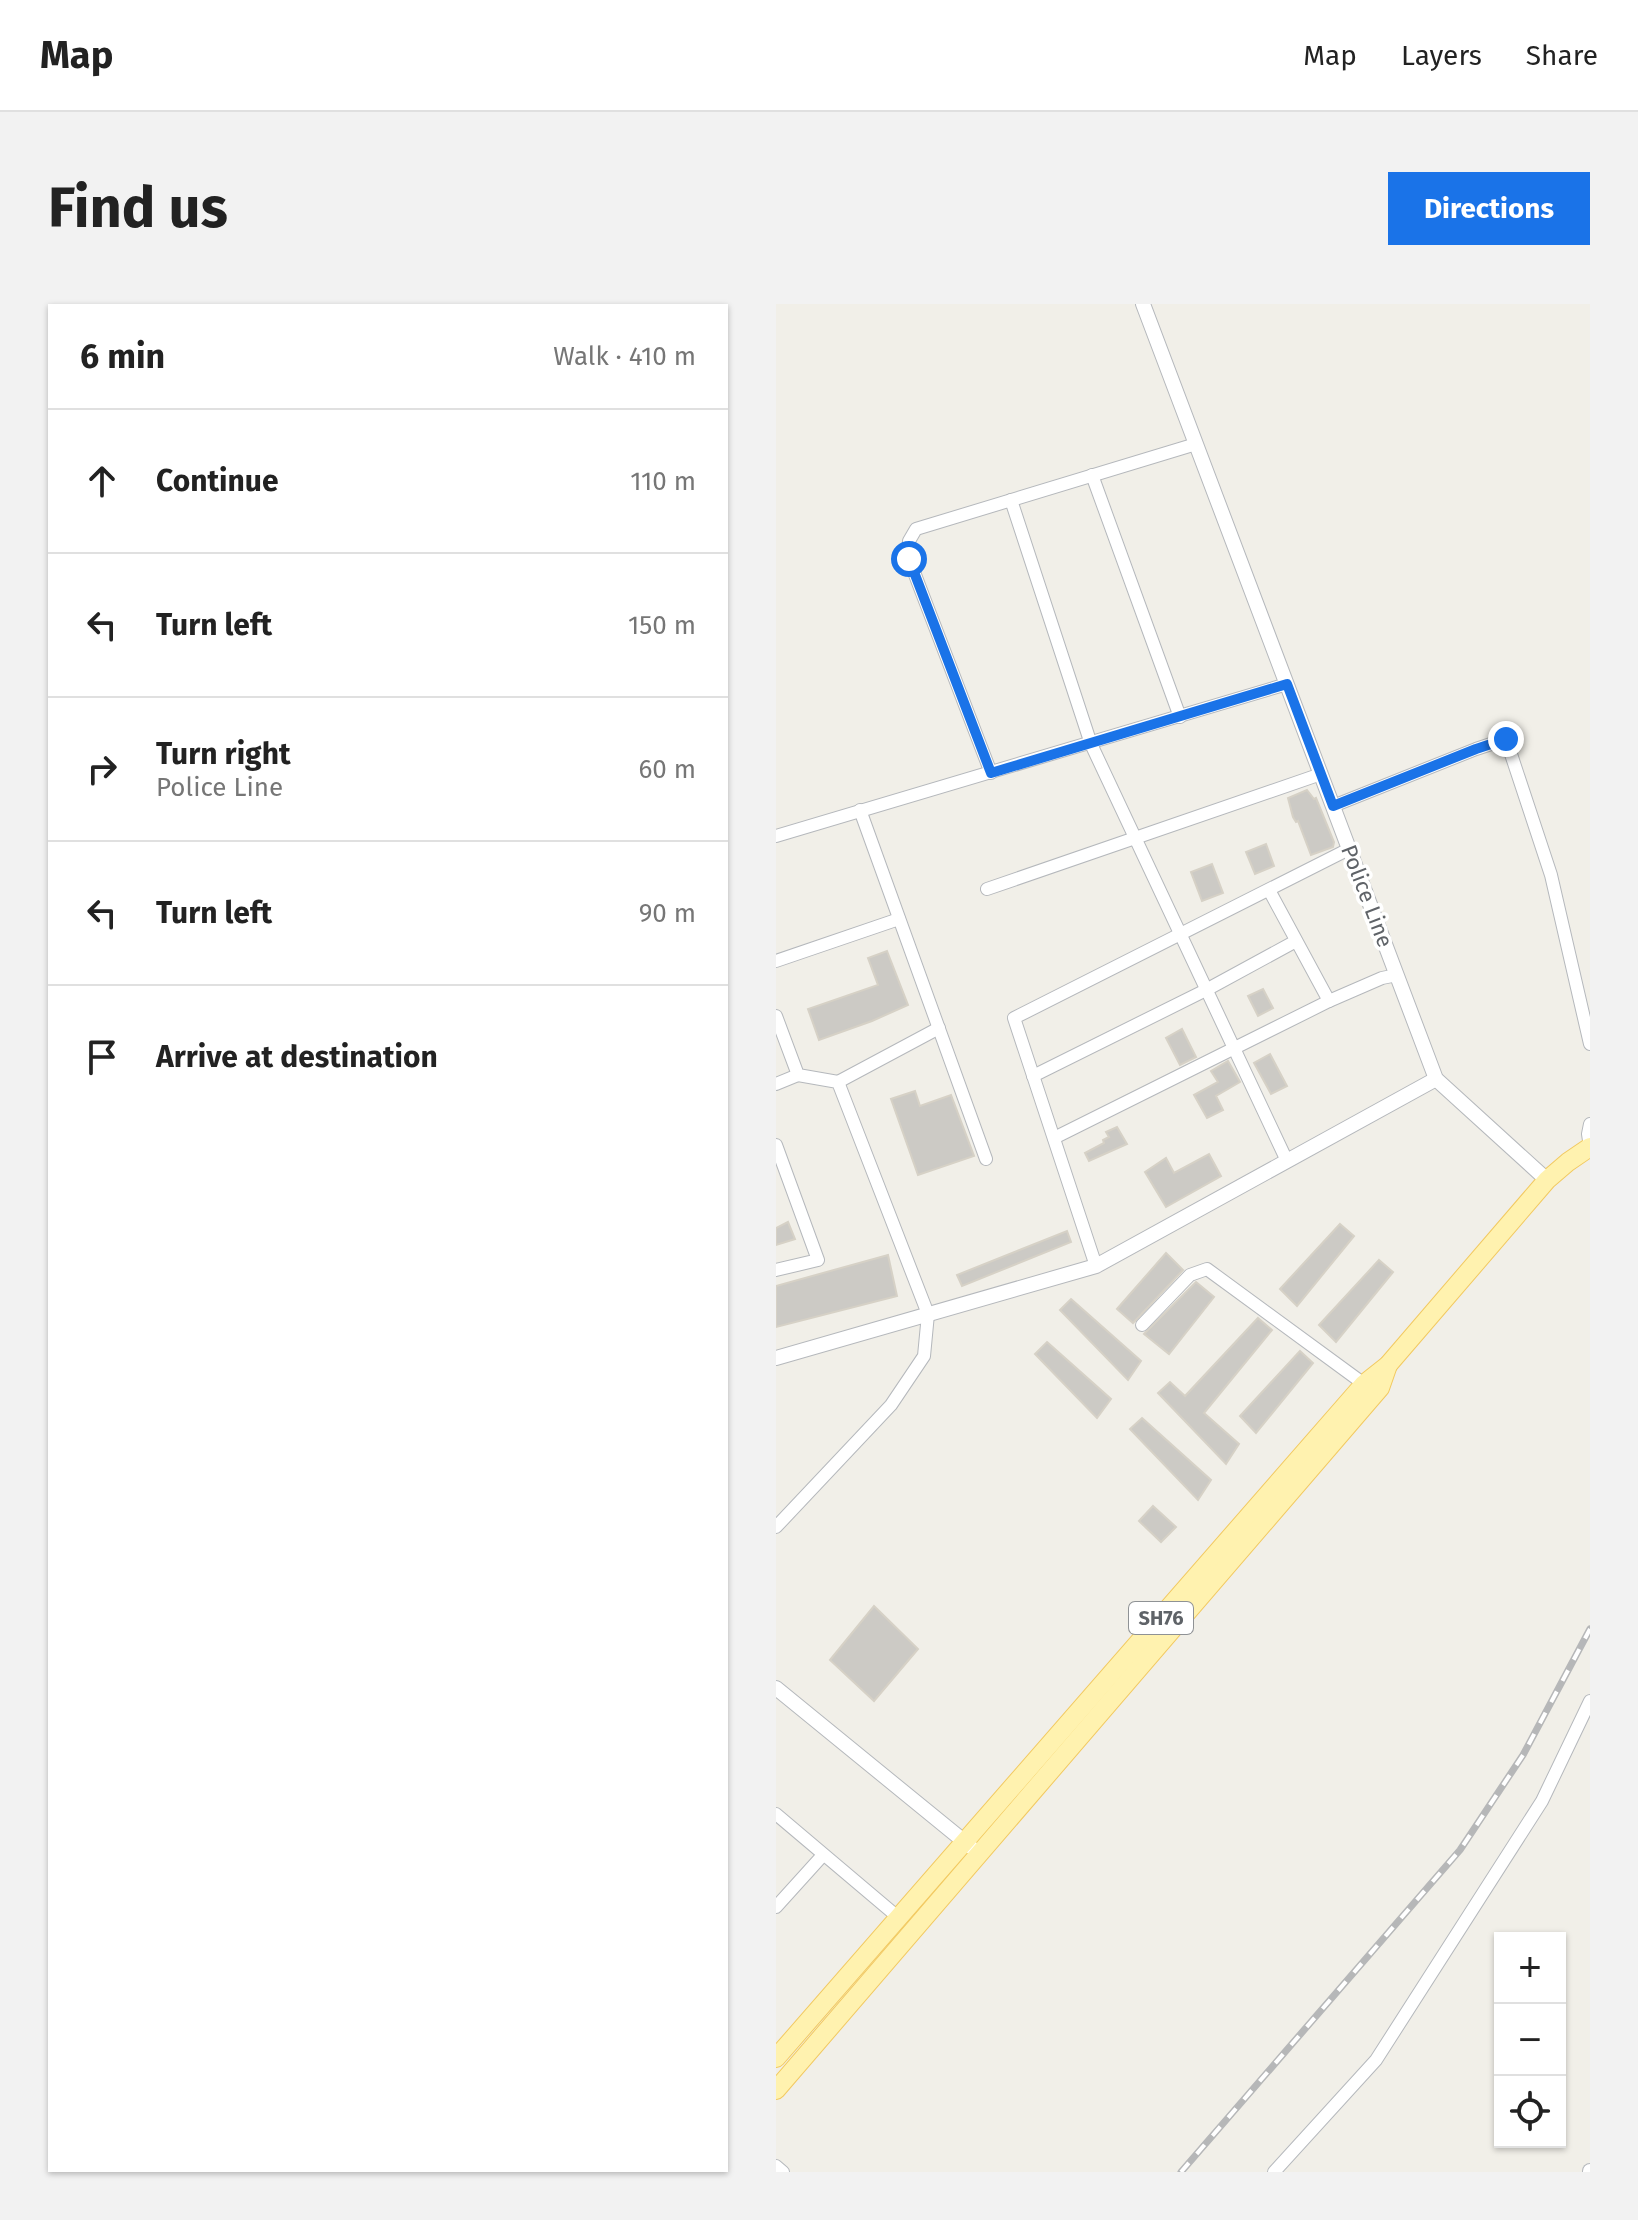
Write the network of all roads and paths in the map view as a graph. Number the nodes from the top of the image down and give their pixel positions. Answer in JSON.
{"nodes":[{"id":1,"x":1143,"y":304,"type":"edge"},
{"id":2,"x":1196,"y":444,"type":"junction"},
{"id":3,"x":1092,"y":475,"type":"junction"},
{"id":4,"x":1011,"y":500,"type":"junction"},
{"id":5,"x":1287,"y":684,"type":"junction"},
{"id":6,"x":1180,"y":717,"type":"junction"},
{"id":7,"x":1091,"y":744,"type":"junction"},
{"id":8,"x":991,"y":773,"type":"junction"},
{"id":9,"x":1321,"y":774,"type":"junction"},
{"id":10,"x":1333,"y":806,"type":"junction"},
{"id":11,"x":860,"y":810,"type":"junction"},
{"id":12,"x":776,"y":836,"type":"edge"},
{"id":13,"x":1135,"y":838,"type":"junction"},
{"id":14,"x":1349,"y":849,"type":"junction"},
{"id":15,"x":987,"y":889,"type":"dead end"},
{"id":16,"x":1269,"y":890,"type":"junction"},
{"id":17,"x":899,"y":919,"type":"junction"},
{"id":18,"x":1179,"y":935,"type":"junction"},
{"id":19,"x":1296,"y":941,"type":"junction"},
{"id":20,"x":776,"y":961,"type":"edge"},
{"id":21,"x":1397,"y":975,"type":"junction"},
{"id":22,"x":1206,"y":990,"type":"junction"},
{"id":23,"x":1329,"y":1001,"type":"junction"},
{"id":24,"x":776,"y":1016,"type":"edge"},
{"id":25,"x":939,"y":1028,"type":"junction"},
{"id":26,"x":1590,"y":1044,"type":"edge"},
{"id":27,"x":1233,"y":1048,"type":"junction"},
{"id":28,"x":798,"y":1075,"type":"junction"},
{"id":29,"x":1033,"y":1076,"type":"junction"},
{"id":30,"x":1436,"y":1079,"type":"junction"},
{"id":31,"x":838,"y":1082,"type":"junction"},
{"id":32,"x":776,"y":1084,"type":"edge"},
{"id":33,"x":1590,"y":1124,"type":"edge"},
{"id":34,"x":1054,"y":1138,"type":"junction"},
{"id":35,"x":776,"y":1145,"type":"edge"},
{"id":36,"x":1590,"y":1147,"type":"edge"},
{"id":37,"x":986,"y":1159,"type":"dead end"},
{"id":38,"x":1287,"y":1161,"type":"junction"},
{"id":39,"x":1547,"y":1180,"type":"junction"},
{"id":40,"x":1096,"y":1266,"type":"junction"},
{"id":41,"x":776,"y":1270,"type":"edge"},
{"id":42,"x":928,"y":1314,"type":"junction"},
{"id":43,"x":1142,"y":1325,"type":"dead end"},
{"id":44,"x":776,"y":1358,"type":"edge"},
{"id":45,"x":1388,"y":1365,"type":"junction"},
{"id":46,"x":1364,"y":1384,"type":"junction"},
{"id":47,"x":776,"y":1527,"type":"edge"},
{"id":48,"x":776,"y":1688,"type":"edge"},
{"id":49,"x":1590,"y":1701,"type":"edge"},
{"id":50,"x":776,"y":1814,"type":"edge"},
{"id":51,"x":965,"y":1842,"type":"junction"},
{"id":52,"x":823,"y":1855,"type":"junction"},
{"id":53,"x":980,"y":1855,"type":"junction"},
{"id":54,"x":776,"y":1907,"type":"edge"},
{"id":55,"x":899,"y":1918,"type":"junction"},
{"id":56,"x":776,"y":2058,"type":"edge"},
{"id":57,"x":776,"y":2090,"type":"edge"},
{"id":58,"x":776,"y":2166,"type":"edge"},
{"id":59,"x":783,"y":2172,"type":"edge"},
{"id":60,"x":1274,"y":2172,"type":"edge"}],
"edges":[{"from":1,"to":2,"type":"street","name":"Police Line"},
{"from":2,"to":3,"type":"street"},
{"from":2,"to":5,"type":"street","name":"Police Line"},
{"from":3,"to":4,"type":"street"},
{"from":3,"to":6,"type":"street"},
{"from":4,"to":7,"type":"street"},
{"from":4,"to":8,"type":"street"},
{"from":5,"to":6,"type":"street"},
{"from":5,"to":9,"type":"street","name":"Police Line"},
{"from":6,"to":7,"type":"street"},
{"from":7,"to":8,"type":"street"},
{"from":7,"to":13,"type":"street"},
{"from":8,"to":11,"type":"street"},
{"from":9,"to":10,"type":"street","name":"Police Line"},
{"from":9,"to":13,"type":"street"},
{"from":10,"to":14,"type":"street","name":"Police Line"},
{"from":10,"to":26,"type":"street"},
{"from":11,"to":12,"type":"street"},
{"from":11,"to":17,"type":"street"},
{"from":13,"to":15,"type":"street"},
{"from":13,"to":18,"type":"street"},
{"from":14,"to":16,"type":"street"},
{"from":14,"to":21,"type":"street","name":"Police Line"},
{"from":16,"to":18,"type":"street"},
{"from":16,"to":19,"type":"street"},
{"from":17,"to":20,"type":"street"},
{"from":17,"to":25,"type":"street"},
{"from":18,"to":22,"type":"street"},
{"from":18,"to":29,"type":"street"},
{"from":19,"to":22,"type":"street"},
{"from":19,"to":23,"type":"street"},
{"from":21,"to":23,"type":"street"},
{"from":21,"to":30,"type":"street","name":"Police Line"},
{"from":22,"to":27,"type":"street"},
{"from":22,"to":29,"type":"street"},
{"from":23,"to":27,"type":"street"},
{"from":24,"to":28,"type":"street"},
{"from":25,"to":31,"type":"street"},
{"from":25,"to":37,"type":"street"},
{"from":27,"to":34,"type":"street"},
{"from":27,"to":38,"type":"street"},
{"from":28,"to":31,"type":"street"},
{"from":28,"to":32,"type":"street"},
{"from":29,"to":34,"type":"street"},
{"from":30,"to":38,"type":"street"},
{"from":30,"to":39,"type":"street","name":"Police Line"},
{"from":31,"to":42,"type":"street"},
{"from":33,"to":36,"type":"street"},
{"from":34,"to":40,"type":"street"},
{"from":35,"to":41,"type":"street"},
{"from":36,"to":39,"type":"main road","number":"SH76"},
{"from":38,"to":40,"type":"street"},
{"from":39,"to":45,"type":"main road","number":"SH76"},
{"from":40,"to":42,"type":"street"},
{"from":42,"to":44,"type":"street"},
{"from":42,"to":47,"type":"street"},
{"from":43,"to":46,"type":"street"},
{"from":45,"to":46,"type":"main road","number":"SH76"},
{"from":45,"to":53,"type":"main road","number":"SH76"},
{"from":46,"to":51,"type":"main road","number":"SH76"},
{"from":48,"to":51,"type":"street"},
{"from":49,"to":60,"type":"street"},
{"from":50,"to":52,"type":"street"},
{"from":51,"to":53,"type":"street"},
{"from":51,"to":55,"type":"main road","number":"SH76"},
{"from":52,"to":54,"type":"street"},
{"from":52,"to":55,"type":"street"},
{"from":53,"to":57,"type":"main road","number":"SH76"},
{"from":55,"to":56,"type":"main road","number":"SH76"},
{"from":58,"to":59,"type":"street"}]}
